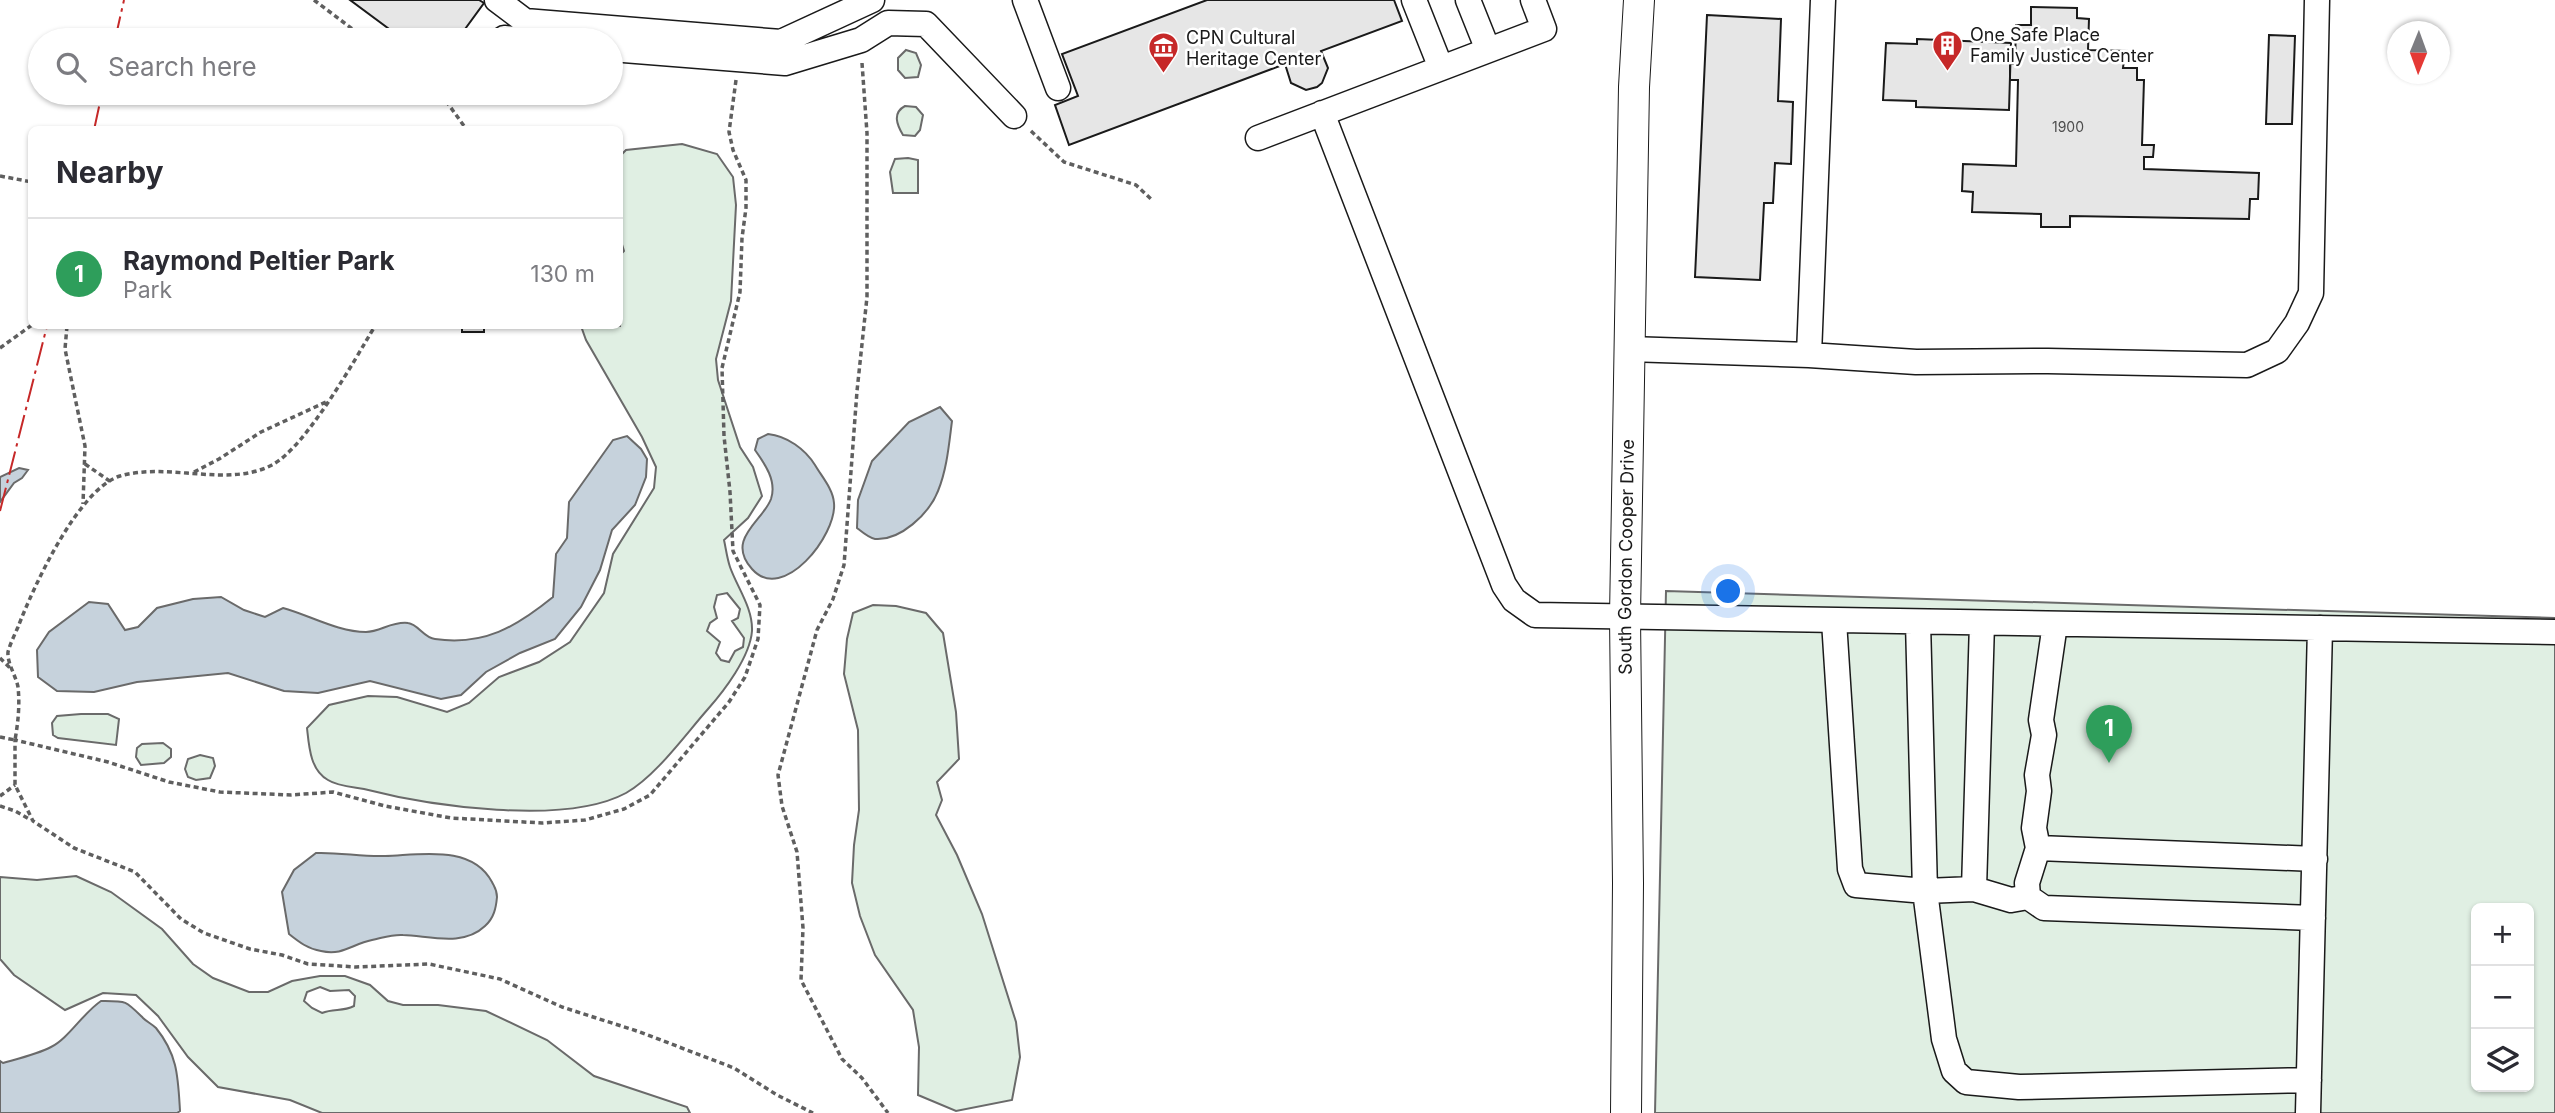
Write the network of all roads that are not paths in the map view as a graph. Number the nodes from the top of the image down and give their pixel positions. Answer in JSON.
{"nodes":[{"id":1,"x":497,"y":0,"type":"edge"},
{"id":2,"x":872,"y":0,"type":"edge"},
{"id":3,"x":1025,"y":0,"type":"edge"},
{"id":4,"x":1414,"y":0,"type":"edge"},
{"id":5,"x":1468,"y":0,"type":"edge"},
{"id":6,"x":1533,"y":0,"type":"edge"},
{"id":7,"x":1639,"y":0,"type":"edge"},
{"id":8,"x":1823,"y":0,"type":"edge"},
{"id":9,"x":2317,"y":0,"type":"edge"},
{"id":10,"x":610,"y":28,"type":"edge"},
{"id":11,"x":623,"y":29,"type":"edge"},
{"id":12,"x":623,"y":50,"type":"edge"},
{"id":13,"x":1488,"y":50,"type":"junction"},
{"id":14,"x":1441,"y":68,"type":"junction"},
{"id":15,"x":1058,"y":88,"type":"dead end"},
{"id":16,"x":1322,"y":113,"type":"junction"},
{"id":17,"x":1014,"y":116,"type":"road end"},
{"id":18,"x":1258,"y":138,"type":"dead end"},
{"id":19,"x":1629,"y":349,"type":"junction"},
{"id":20,"x":1809,"y":355,"type":"junction"},
{"id":21,"x":1625,"y":617,"type":"junction"},
{"id":22,"x":1834,"y":621,"type":"junction"},
{"id":23,"x":1918,"y":622,"type":"junction"},
{"id":24,"x":1982,"y":623,"type":"junction"},
{"id":25,"x":2055,"y":624,"type":"junction"},
{"id":26,"x":2320,"y":628,"type":"junction"},
{"id":27,"x":2555,"y":632,"type":"edge"},
{"id":28,"x":2038,"y":848,"type":"junction"},
{"id":29,"x":2315,"y":859,"type":"junction"},
{"id":30,"x":1974,"y":888,"type":"junction"},
{"id":31,"x":1925,"y":891,"type":"junction"},
{"id":32,"x":2028,"y":897,"type":"junction"},
{"id":33,"x":2313,"y":918,"type":"junction"},
{"id":34,"x":2309,"y":1080,"type":"junction"},
{"id":35,"x":1626,"y":1113,"type":"edge"},
{"id":36,"x":2308,"y":1113,"type":"edge"}],
"edges":[{"from":1,"to":10,"type":"lane"},
{"from":2,"to":11,"type":"lane"},
{"from":3,"to":15,"type":"lane"},
{"from":4,"to":14,"type":"lane"},
{"from":5,"to":13,"type":"lane"},
{"from":6,"to":13,"type":"lane"},
{"from":7,"to":19,"type":"main road","name":"South Gordon Cooper Drive"},
{"from":8,"to":20,"type":"lane"},
{"from":9,"to":20,"type":"lane"},
{"from":12,"to":17,"type":"lane"},
{"from":13,"to":14,"type":"lane"},
{"from":14,"to":16,"type":"lane"},
{"from":16,"to":18,"type":"lane"},
{"from":16,"to":21,"type":"lane"},
{"from":19,"to":20,"type":"lane"},
{"from":19,"to":21,"type":"main road","name":"South Gordon Cooper Drive"},
{"from":21,"to":22,"type":"lane"},
{"from":21,"to":35,"type":"main road","name":"South Gordon Cooper Drive"},
{"from":22,"to":23,"type":"lane"},
{"from":22,"to":31,"type":"lane"},
{"from":23,"to":24,"type":"lane"},
{"from":23,"to":31,"type":"lane"},
{"from":24,"to":25,"type":"lane"},
{"from":24,"to":30,"type":"lane"},
{"from":25,"to":26,"type":"lane"},
{"from":25,"to":28,"type":"lane"},
{"from":26,"to":27,"type":"lane"},
{"from":26,"to":29,"type":"lane"},
{"from":28,"to":29,"type":"lane"},
{"from":28,"to":32,"type":"lane"},
{"from":29,"to":33,"type":"lane"},
{"from":30,"to":31,"type":"lane"},
{"from":30,"to":32,"type":"lane"},
{"from":31,"to":34,"type":"lane"},
{"from":32,"to":33,"type":"lane"},
{"from":33,"to":34,"type":"lane"},
{"from":34,"to":36,"type":"lane"}]}
